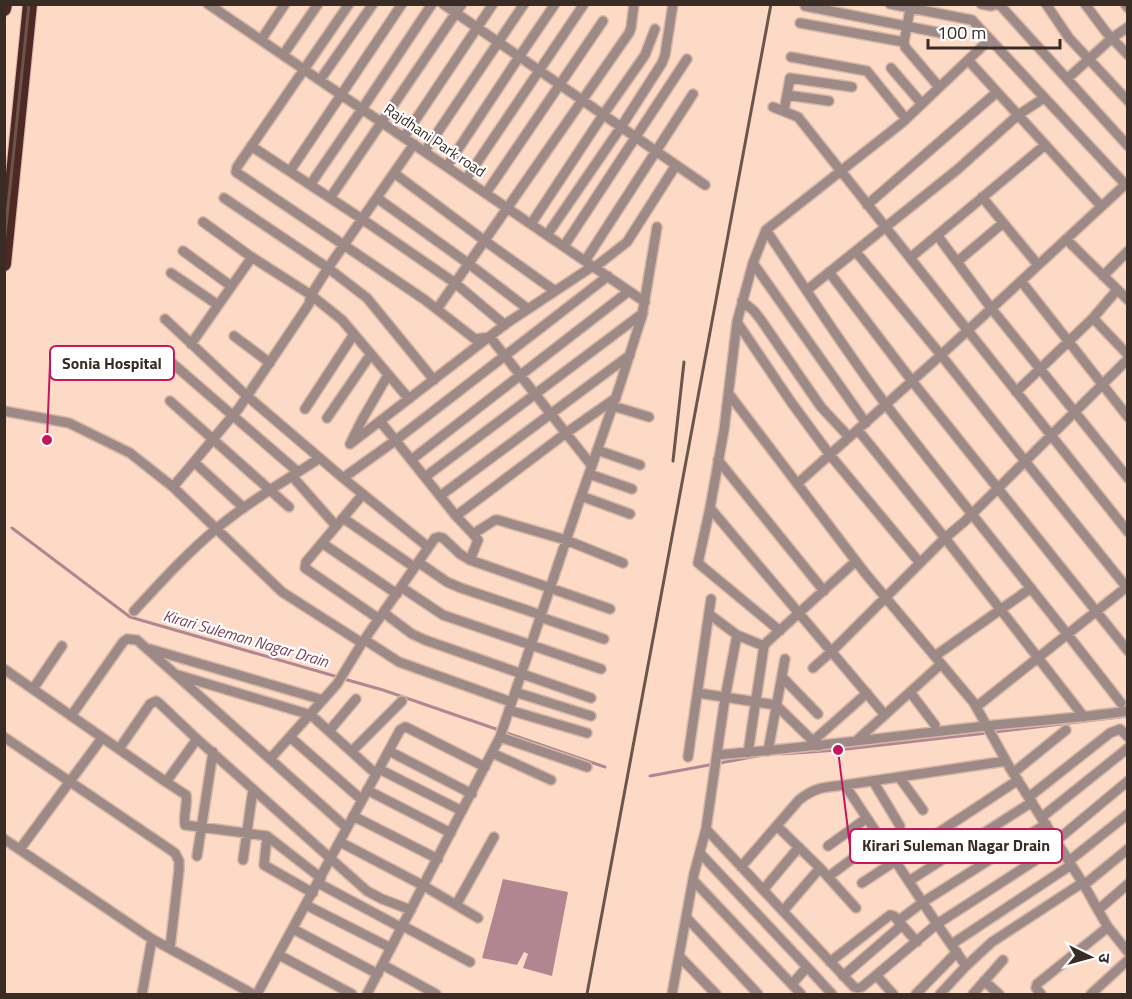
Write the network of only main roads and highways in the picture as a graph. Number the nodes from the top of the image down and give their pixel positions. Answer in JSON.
{"nodes":[{"id":1,"x":5,"y":4,"type":"edge"},
{"id":2,"x":30,"y":4,"type":"edge"},
{"id":3,"x":4,"y":9,"type":"edge"},
{"id":4,"x":4,"y":264,"type":"edge"}],
"edges":[{"from":1,"to":3,"type":"highway"},
{"from":2,"to":4,"type":"highway"}]}
